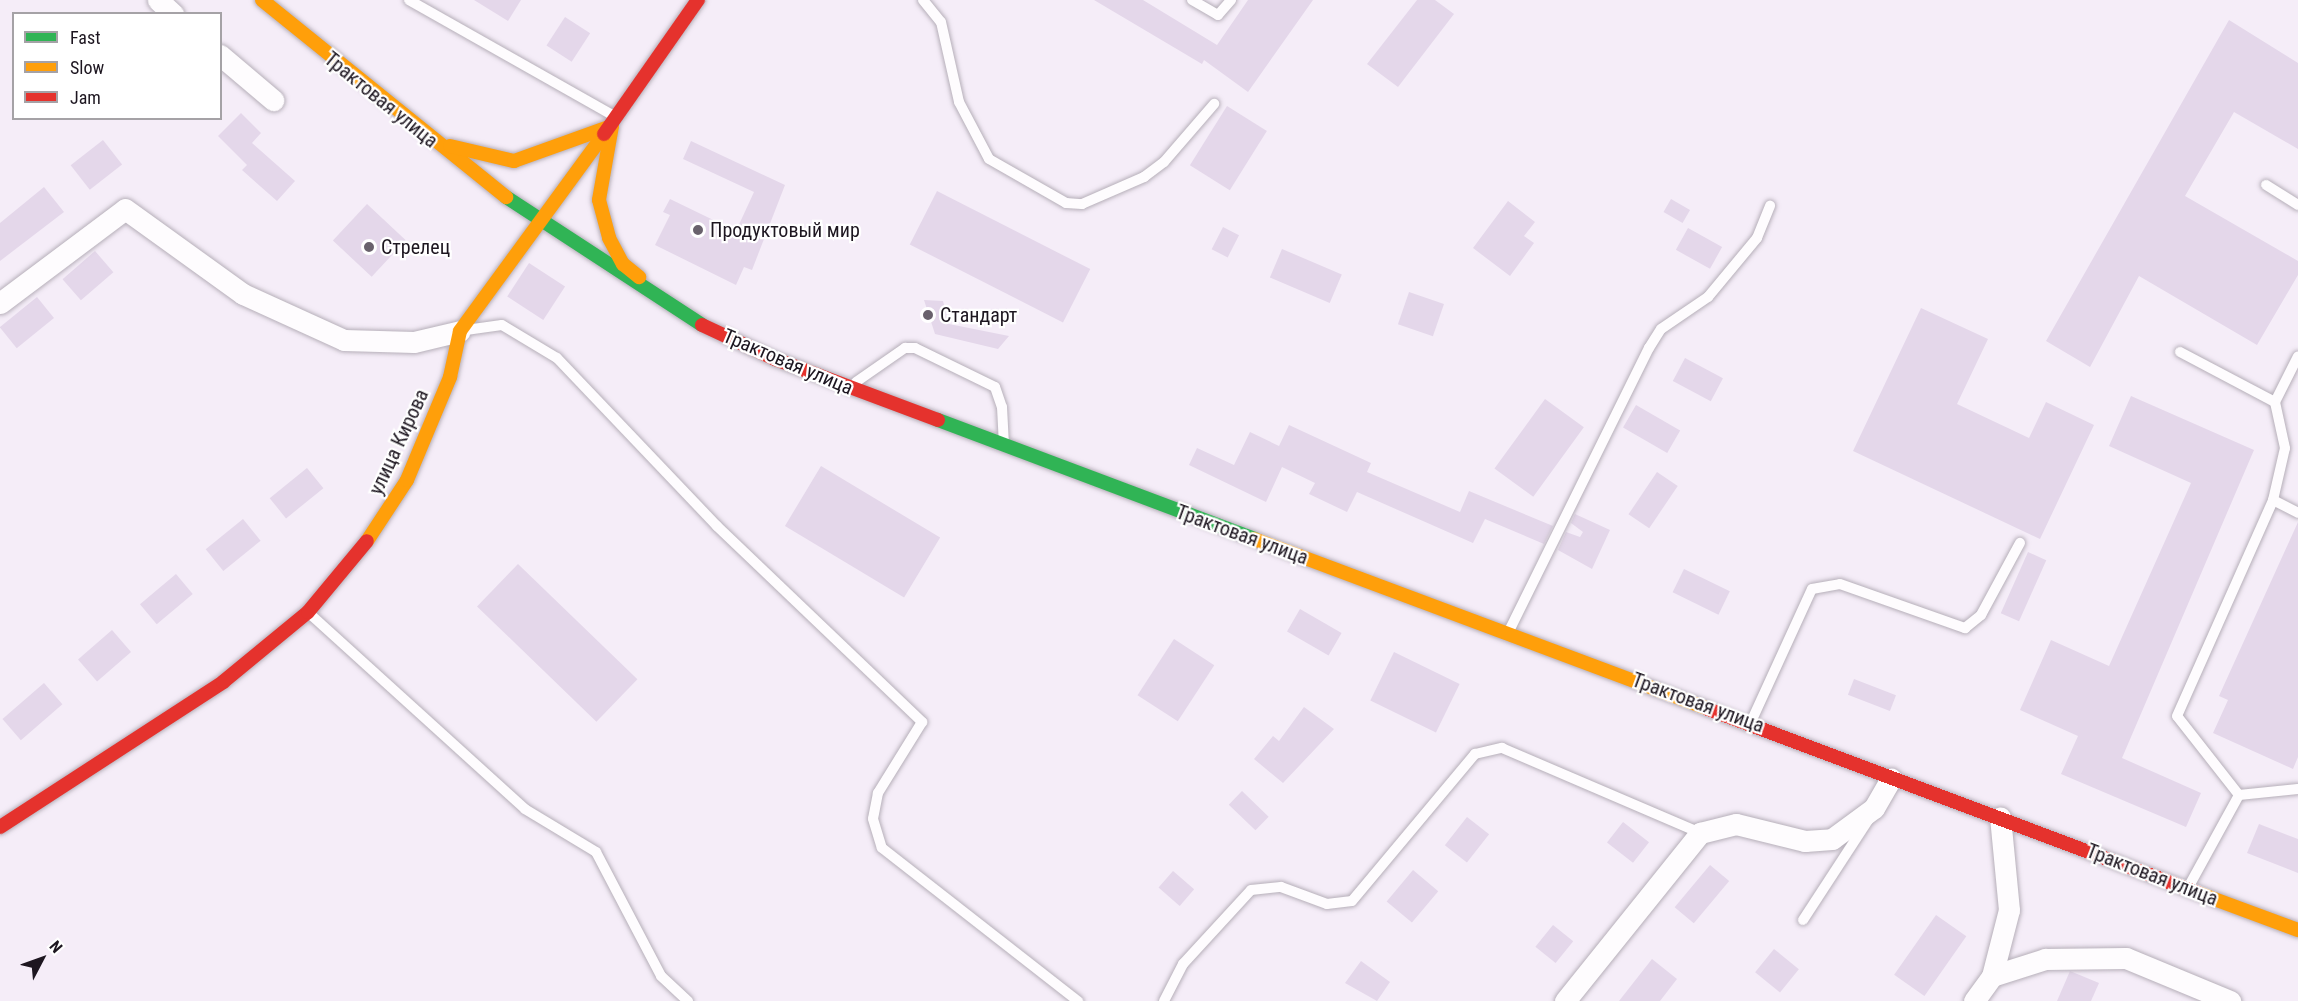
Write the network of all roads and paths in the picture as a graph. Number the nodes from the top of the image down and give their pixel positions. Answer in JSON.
{"nodes":[{"id":1,"x":158,"y":0,"type":"edge"},
{"id":2,"x":262,"y":0,"type":"edge"},
{"id":3,"x":409,"y":0,"type":"edge"},
{"id":4,"x":698,"y":0,"type":"edge"},
{"id":5,"x":924,"y":0,"type":"edge"},
{"id":6,"x":1192,"y":0,"type":"edge"},
{"id":7,"x":1231,"y":0,"type":"edge"},
{"id":8,"x":171,"y":12,"type":"edge"},
{"id":9,"x":222,"y":56,"type":"edge"},
{"id":10,"x":273,"y":100,"type":"dead end"},
{"id":11,"x":1214,"y":104,"type":"dead end"},
{"id":12,"x":615,"y":122,"type":"junction"},
{"id":13,"x":426,"y":137,"type":"junction"},
{"id":14,"x":2266,"y":185,"type":"dead end"},
{"id":15,"x":1770,"y":205,"type":"dead end"},
{"id":16,"x":2298,"y":205,"type":"edge"},
{"id":17,"x":542,"y":224,"type":"junction"},
{"id":18,"x":0,"y":303,"type":"edge"},
{"id":19,"x":686,"y":317,"type":"junction"},
{"id":20,"x":460,"y":331,"type":"junction"},
{"id":21,"x":2180,"y":352,"type":"dead end"},
{"id":22,"x":2298,"y":356,"type":"edge"},
{"id":23,"x":846,"y":389,"type":"junction"},
{"id":24,"x":2275,"y":402,"type":"junction"},
{"id":25,"x":1004,"y":448,"type":"junction"},
{"id":26,"x":2272,"y":500,"type":"junction"},
{"id":27,"x":2298,"y":513,"type":"edge"},
{"id":28,"x":2020,"y":543,"type":"dead end"},
{"id":29,"x":308,"y":612,"type":"junction"},
{"id":30,"x":1508,"y":634,"type":"junction"},
{"id":31,"x":1751,"y":723,"type":"junction"},
{"id":32,"x":1891,"y":778,"type":"junction"},
{"id":33,"x":2298,"y":789,"type":"edge"},
{"id":34,"x":2239,"y":795,"type":"junction"},
{"id":35,"x":1874,"y":808,"type":"junction"},
{"id":36,"x":2000,"y":817,"type":"junction"},
{"id":37,"x":0,"y":827,"type":"edge"},
{"id":38,"x":1700,"y":833,"type":"junction"},
{"id":39,"x":2188,"y":888,"type":"junction"},
{"id":40,"x":1803,"y":920,"type":"dead end"},
{"id":41,"x":2298,"y":930,"type":"edge"},
{"id":42,"x":1992,"y":976,"type":"junction"},
{"id":43,"x":688,"y":1001,"type":"edge"},
{"id":44,"x":1078,"y":1001,"type":"edge"},
{"id":45,"x":1164,"y":1001,"type":"edge"},
{"id":46,"x":1565,"y":1001,"type":"edge"},
{"id":47,"x":1974,"y":1001,"type":"edge"},
{"id":48,"x":2229,"y":1001,"type":"edge"}],
"edges":[{"from":1,"to":8,"type":"street"},
{"from":2,"to":13,"type":"main road","name":"Трактовая улица"},
{"from":3,"to":12,"type":"lane"},
{"from":4,"to":12,"type":"main road","name":"улица Кирова"},
{"from":5,"to":11,"type":"lane"},
{"from":6,"to":7,"type":"lane"},
{"from":9,"to":10,"type":"street"},
{"from":12,"to":13,"type":"main road"},
{"from":12,"to":17,"type":"main road","name":"улица Кирова"},
{"from":12,"to":19,"type":"main road"},
{"from":13,"to":17,"type":"main road","name":"Трактовая улица"},
{"from":14,"to":16,"type":"lane"},
{"from":15,"to":30,"type":"lane"},
{"from":17,"to":19,"type":"main road","name":"Трактовая улица"},
{"from":17,"to":20,"type":"main road","name":"улица Кирова"},
{"from":18,"to":20,"type":"street"},
{"from":19,"to":23,"type":"main road","name":"Трактовая улица"},
{"from":20,"to":29,"type":"main road","name":"улица Кирова"},
{"from":20,"to":44,"type":"lane"},
{"from":21,"to":24,"type":"lane"},
{"from":22,"to":24,"type":"lane"},
{"from":23,"to":25,"type":"main road","name":"Трактовая улица"},
{"from":23,"to":25,"type":"lane"},
{"from":24,"to":26,"type":"lane"},
{"from":25,"to":30,"type":"main road","name":"Трактовая улица"},
{"from":26,"to":27,"type":"lane"},
{"from":26,"to":34,"type":"lane"},
{"from":28,"to":31,"type":"lane"},
{"from":29,"to":37,"type":"main road","name":"улица Кирова"},
{"from":29,"to":43,"type":"lane"},
{"from":30,"to":31,"type":"main road","name":"Трактовая улица"},
{"from":31,"to":32,"type":"main road","name":"Трактовая улица"},
{"from":32,"to":35,"type":"street"},
{"from":32,"to":36,"type":"main road","name":"Трактовая улица"},
{"from":33,"to":34,"type":"lane"},
{"from":34,"to":39,"type":"lane"},
{"from":35,"to":38,"type":"street"},
{"from":35,"to":40,"type":"lane"},
{"from":36,"to":39,"type":"main road","name":"Трактовая улица"},
{"from":36,"to":42,"type":"street"},
{"from":38,"to":45,"type":"lane"},
{"from":38,"to":46,"type":"street"},
{"from":39,"to":41,"type":"main road","name":"Трактовая улица"},
{"from":42,"to":47,"type":"street"},
{"from":42,"to":48,"type":"street"}]}
